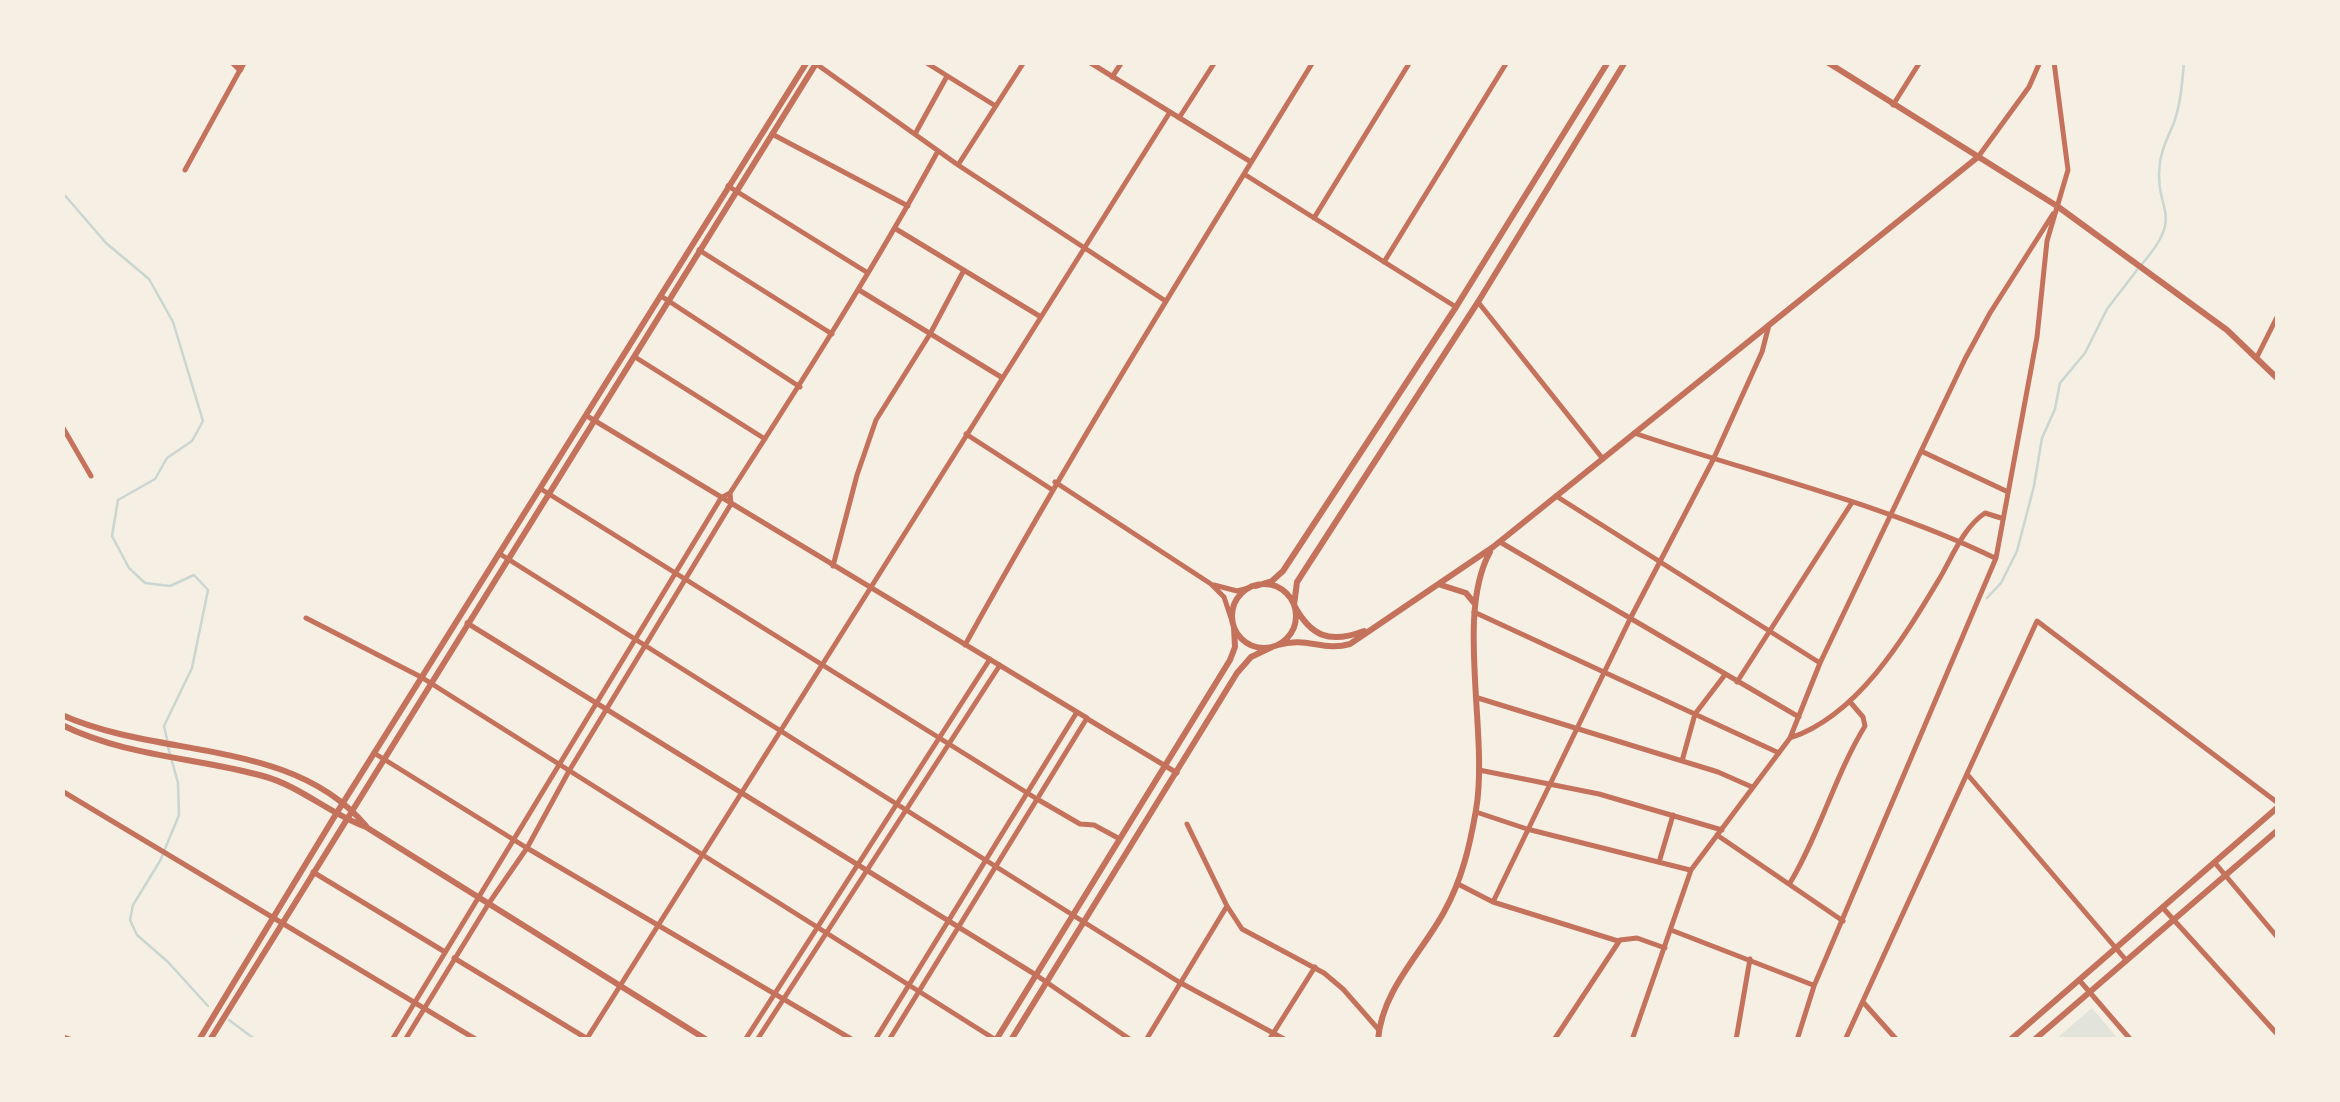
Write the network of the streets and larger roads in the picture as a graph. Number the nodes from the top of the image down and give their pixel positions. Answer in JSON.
{"nodes":[{"id":1,"x":232,"y":62,"type":"edge"},
{"id":2,"x":807,"y":62,"type":"edge"},
{"id":3,"x":924,"y":62,"type":"edge"},
{"id":4,"x":1024,"y":62,"type":"edge"},
{"id":5,"x":1089,"y":62,"type":"edge"},
{"id":6,"x":1122,"y":62,"type":"edge"},
{"id":7,"x":1215,"y":62,"type":"edge"},
{"id":8,"x":1313,"y":62,"type":"edge"},
{"id":9,"x":1410,"y":62,"type":"edge"},
{"id":10,"x":1508,"y":62,"type":"edge"},
{"id":11,"x":1608,"y":62,"type":"edge"},
{"id":12,"x":1625,"y":62,"type":"edge"},
{"id":13,"x":1827,"y":62,"type":"edge"},
{"id":14,"x":1920,"y":62,"type":"edge"},
{"id":15,"x":2040,"y":62,"type":"edge"},
{"id":16,"x":2054,"y":62,"type":"edge"},
{"id":17,"x":816,"y":63,"type":"edge"},
{"id":18,"x":242,"y":66,"type":"edge"},
{"id":19,"x":1112,"y":77,"type":"junction"},
{"id":20,"x":946,"y":78,"type":"junction"},
{"id":21,"x":1894,"y":105,"type":"junction"},
{"id":22,"x":996,"y":106,"type":"junction"},
{"id":23,"x":1170,"y":112,"type":"junction"},
{"id":24,"x":1179,"y":118,"type":"junction"},
{"id":25,"x":772,"y":134,"type":"junction"},
{"id":26,"x":915,"y":134,"type":"junction"},
{"id":27,"x":1560,"y":141,"type":"junction"},
{"id":28,"x":1572,"y":150,"type":"junction"},
{"id":29,"x":938,"y":151,"type":"junction"},
{"id":30,"x":1978,"y":158,"type":"junction"},
{"id":31,"x":1252,"y":162,"type":"junction"},
{"id":32,"x":958,"y":165,"type":"junction"},
{"id":33,"x":186,"y":170,"type":"dead end"},
{"id":34,"x":1244,"y":174,"type":"junction"},
{"id":35,"x":728,"y":186,"type":"junction"},
{"id":36,"x":736,"y":191,"type":"junction"},
{"id":37,"x":908,"y":206,"type":"junction"},
{"id":38,"x":2058,"y":206,"type":"junction"},
{"id":39,"x":1314,"y":218,"type":"junction"},
{"id":40,"x":896,"y":229,"type":"junction"},
{"id":41,"x":1085,"y":246,"type":"junction"},
{"id":42,"x":700,"y":250,"type":"junction"},
{"id":43,"x":1384,"y":262,"type":"junction"},
{"id":44,"x":964,"y":270,"type":"junction"},
{"id":45,"x":868,"y":273,"type":"junction"},
{"id":46,"x":858,"y":290,"type":"junction"},
{"id":47,"x":665,"y":298,"type":"junction"},
{"id":48,"x":1164,"y":300,"type":"junction"},
{"id":49,"x":1478,"y":302,"type":"junction"},
{"id":50,"x":1456,"y":307,"type":"junction"},
{"id":51,"x":2278,"y":315,"type":"edge"},
{"id":52,"x":1041,"y":317,"type":"junction"},
{"id":53,"x":1769,"y":326,"type":"junction"},
{"id":54,"x":832,"y":334,"type":"junction"},
{"id":55,"x":930,"y":334,"type":"junction"},
{"id":56,"x":634,"y":357,"type":"junction"},
{"id":57,"x":2257,"y":357,"type":"junction"},
{"id":58,"x":1002,"y":378,"type":"junction"},
{"id":59,"x":2278,"y":379,"type":"edge"},
{"id":60,"x":800,"y":387,"type":"junction"},
{"id":61,"x":590,"y":419,"type":"junction"},
{"id":62,"x":62,"y":426,"type":"edge"},
{"id":63,"x":1376,"y":429,"type":"junction"},
{"id":64,"x":1634,"y":433,"type":"junction"},
{"id":65,"x":966,"y":434,"type":"junction"},
{"id":66,"x":765,"y":438,"type":"junction"},
{"id":67,"x":1390,"y":438,"type":"junction"},
{"id":68,"x":1921,"y":452,"type":"junction"},
{"id":69,"x":1603,"y":459,"type":"junction"},
{"id":70,"x":1714,"y":460,"type":"junction"},
{"id":71,"x":92,"y":476,"type":"dead end"},
{"id":72,"x":1053,"y":485,"type":"junction"},
{"id":73,"x":2006,"y":491,"type":"junction"},
{"id":74,"x":545,"y":492,"type":"junction"},
{"id":75,"x":730,"y":492,"type":"junction"},
{"id":76,"x":1556,"y":496,"type":"junction"},
{"id":77,"x":721,"y":498,"type":"junction"},
{"id":78,"x":1852,"y":502,"type":"junction"},
{"id":79,"x":731,"y":504,"type":"junction"},
{"id":80,"x":1892,"y":518,"type":"junction"},
{"id":81,"x":2001,"y":518,"type":"junction"},
{"id":82,"x":1962,"y":542,"type":"junction"},
{"id":83,"x":1497,"y":545,"type":"junction"},
{"id":84,"x":504,"y":556,"type":"junction"},
{"id":85,"x":1996,"y":558,"type":"junction"},
{"id":86,"x":1660,"y":562,"type":"junction"},
{"id":87,"x":833,"y":566,"type":"junction"},
{"id":88,"x":675,"y":574,"type":"junction"},
{"id":89,"x":685,"y":580,"type":"junction"},
{"id":90,"x":1211,"y":584,"type":"junction"},
{"id":91,"x":1440,"y":585,"type":"junction"},
{"id":92,"x":870,"y":587,"type":"junction"},
{"id":93,"x":1252,"y":587,"type":"junction"},
{"id":94,"x":1294,"y":605,"type":"junction"},
{"id":95,"x":1474,"y":608,"type":"junction"},
{"id":96,"x":306,"y":618,"type":"dead end"},
{"id":97,"x":1630,"y":619,"type":"junction"},
{"id":98,"x":1382,"y":621,"type":"junction"},
{"id":99,"x":467,"y":623,"type":"junction"},
{"id":100,"x":1233,"y":624,"type":"junction"},
{"id":101,"x":1769,"y":630,"type":"junction"},
{"id":102,"x":636,"y":639,"type":"junction"},
{"id":103,"x":646,"y":645,"type":"junction"},
{"id":104,"x":964,"y":645,"type":"junction"},
{"id":105,"x":1275,"y":646,"type":"junction"},
{"id":106,"x":990,"y":660,"type":"junction"},
{"id":107,"x":1820,"y":663,"type":"junction"},
{"id":108,"x":822,"y":665,"type":"junction"},
{"id":109,"x":1000,"y":665,"type":"junction"},
{"id":110,"x":1605,"y":673,"type":"junction"},
{"id":111,"x":1725,"y":675,"type":"junction"},
{"id":112,"x":421,"y":678,"type":"junction"},
{"id":113,"x":1737,"y":682,"type":"junction"},
{"id":114,"x":430,"y":683,"type":"junction"},
{"id":115,"x":1478,"y":698,"type":"junction"},
{"id":116,"x":1850,"y":702,"type":"junction"},
{"id":117,"x":596,"y":703,"type":"junction"},
{"id":118,"x":606,"y":709,"type":"junction"},
{"id":119,"x":1077,"y":712,"type":"junction"},
{"id":120,"x":1696,"y":714,"type":"junction"},
{"id":121,"x":62,"y":716,"type":"edge"},
{"id":122,"x":1086,"y":718,"type":"junction"},
{"id":123,"x":1800,"y":718,"type":"junction"},
{"id":124,"x":62,"y":725,"type":"edge"},
{"id":125,"x":1577,"y":729,"type":"junction"},
{"id":126,"x":781,"y":730,"type":"junction"},
{"id":127,"x":940,"y":738,"type":"junction"},
{"id":128,"x":1790,"y":738,"type":"junction"},
{"id":129,"x":949,"y":744,"type":"junction"},
{"id":130,"x":374,"y":752,"type":"junction"},
{"id":131,"x":1779,"y":753,"type":"junction"},
{"id":132,"x":384,"y":758,"type":"junction"},
{"id":133,"x":1682,"y":762,"type":"junction"},
{"id":134,"x":559,"y":764,"type":"junction"},
{"id":135,"x":1164,"y":765,"type":"junction"},
{"id":136,"x":569,"y":770,"type":"junction"},
{"id":137,"x":1479,"y":770,"type":"junction"},
{"id":138,"x":1176,"y":772,"type":"junction"},
{"id":139,"x":1967,"y":774,"type":"junction"},
{"id":140,"x":1550,"y":784,"type":"junction"},
{"id":141,"x":1752,"y":787,"type":"junction"},
{"id":142,"x":62,"y":790,"type":"edge"},
{"id":143,"x":742,"y":792,"type":"junction"},
{"id":144,"x":1028,"y":793,"type":"junction"},
{"id":145,"x":1037,"y":799,"type":"junction"},
{"id":146,"x":898,"y":803,"type":"junction"},
{"id":147,"x":2278,"y":805,"type":"edge"},
{"id":148,"x":347,"y":806,"type":"junction"},
{"id":149,"x":907,"y":809,"type":"junction"},
{"id":150,"x":1476,"y":812,"type":"junction"},
{"id":151,"x":336,"y":814,"type":"junction"},
{"id":152,"x":1673,"y":816,"type":"junction"},
{"id":153,"x":2265,"y":817,"type":"junction"},
{"id":154,"x":344,"y":819,"type":"junction"},
{"id":155,"x":1186,"y":824,"type":"dead end"},
{"id":156,"x":366,"y":827,"type":"junction"},
{"id":157,"x":1527,"y":828,"type":"junction"},
{"id":158,"x":1720,"y":832,"type":"junction"},
{"id":159,"x":2277,"y":832,"type":"edge"},
{"id":160,"x":1118,"y":838,"type":"junction"},
{"id":161,"x":514,"y":840,"type":"junction"},
{"id":162,"x":527,"y":848,"type":"junction"},
{"id":163,"x":702,"y":854,"type":"junction"},
{"id":164,"x":987,"y":859,"type":"junction"},
{"id":165,"x":1660,"y":860,"type":"junction"},
{"id":166,"x":2215,"y":863,"type":"junction"},
{"id":167,"x":858,"y":864,"type":"junction"},
{"id":168,"x":996,"y":865,"type":"junction"},
{"id":169,"x":867,"y":870,"type":"junction"},
{"id":170,"x":1690,"y":870,"type":"junction"},
{"id":171,"x":313,"y":872,"type":"junction"},
{"id":172,"x":2224,"y":874,"type":"junction"},
{"id":173,"x":1790,"y":883,"type":"junction"},
{"id":174,"x":1458,"y":884,"type":"junction"},
{"id":175,"x":478,"y":897,"type":"junction"},
{"id":176,"x":1493,"y":902,"type":"junction"},
{"id":177,"x":489,"y":903,"type":"junction"},
{"id":178,"x":1226,"y":906,"type":"junction"},
{"id":179,"x":2164,"y":908,"type":"junction"},
{"id":180,"x":1074,"y":914,"type":"junction"},
{"id":181,"x":274,"y":917,"type":"junction"},
{"id":182,"x":2173,"y":919,"type":"junction"},
{"id":183,"x":1084,"y":920,"type":"junction"},
{"id":184,"x":948,"y":921,"type":"junction"},
{"id":185,"x":1843,"y":921,"type":"junction"},
{"id":186,"x":282,"y":922,"type":"junction"},
{"id":187,"x":659,"y":924,"type":"junction"},
{"id":188,"x":818,"y":927,"type":"junction"},
{"id":189,"x":958,"y":927,"type":"junction"},
{"id":190,"x":1671,"y":930,"type":"junction"},
{"id":191,"x":827,"y":933,"type":"junction"},
{"id":192,"x":2278,"y":938,"type":"edge"},
{"id":193,"x":1618,"y":941,"type":"junction"},
{"id":194,"x":1665,"y":948,"type":"junction"},
{"id":195,"x":2115,"y":948,"type":"junction"},
{"id":196,"x":445,"y":952,"type":"junction"},
{"id":197,"x":455,"y":958,"type":"junction"},
{"id":198,"x":1750,"y":959,"type":"junction"},
{"id":199,"x":2126,"y":960,"type":"junction"},
{"id":200,"x":1315,"y":967,"type":"junction"},
{"id":201,"x":1036,"y":974,"type":"junction"},
{"id":202,"x":2080,"y":981,"type":"junction"},
{"id":203,"x":1047,"y":982,"type":"junction"},
{"id":204,"x":1179,"y":982,"type":"junction"},
{"id":205,"x":909,"y":984,"type":"junction"},
{"id":206,"x":620,"y":986,"type":"junction"},
{"id":207,"x":1814,"y":986,"type":"junction"},
{"id":208,"x":919,"y":991,"type":"junction"},
{"id":209,"x":2090,"y":992,"type":"junction"},
{"id":210,"x":775,"y":993,"type":"junction"},
{"id":211,"x":784,"y":998,"type":"junction"},
{"id":212,"x":414,"y":1002,"type":"junction"},
{"id":213,"x":1863,"y":1002,"type":"junction"},
{"id":214,"x":224,"y":1008,"type":"junction"},
{"id":215,"x":424,"y":1008,"type":"junction"},
{"id":216,"x":1379,"y":1030,"type":"junction"},
{"id":217,"x":1272,"y":1031,"type":"junction"},
{"id":218,"x":209,"y":1035,"type":"edge"},
{"id":219,"x":62,"y":1036,"type":"edge"},
{"id":220,"x":2277,"y":1038,"type":"edge"},
{"id":221,"x":587,"y":1039,"type":"edge"},
{"id":222,"x":996,"y":1039,"type":"edge"},
{"id":223,"x":71,"y":1040,"type":"edge"},
{"id":224,"x":199,"y":1040,"type":"edge"},
{"id":225,"x":392,"y":1040,"type":"edge"},
{"id":226,"x":405,"y":1040,"type":"edge"},
{"id":227,"x":477,"y":1040,"type":"edge"},
{"id":228,"x":707,"y":1040,"type":"edge"},
{"id":229,"x":745,"y":1040,"type":"edge"},
{"id":230,"x":758,"y":1040,"type":"edge"},
{"id":231,"x":853,"y":1040,"type":"edge"},
{"id":232,"x":875,"y":1040,"type":"edge"},
{"id":233,"x":889,"y":1040,"type":"edge"},
{"id":234,"x":1010,"y":1040,"type":"edge"},
{"id":235,"x":1131,"y":1040,"type":"edge"},
{"id":236,"x":1146,"y":1040,"type":"edge"},
{"id":237,"x":1269,"y":1040,"type":"edge"},
{"id":238,"x":1286,"y":1040,"type":"edge"},
{"id":239,"x":1378,"y":1040,"type":"edge"},
{"id":240,"x":1554,"y":1040,"type":"edge"},
{"id":241,"x":1632,"y":1040,"type":"edge"},
{"id":242,"x":1736,"y":1040,"type":"edge"},
{"id":243,"x":1797,"y":1040,"type":"edge"},
{"id":244,"x":1845,"y":1040,"type":"edge"},
{"id":245,"x":1897,"y":1040,"type":"edge"},
{"id":246,"x":2010,"y":1040,"type":"edge"},
{"id":247,"x":2034,"y":1040,"type":"edge"},
{"id":248,"x":2131,"y":1040,"type":"edge"}],
"edges":[{"from":1,"to":18,"type":"street"},
{"from":2,"to":35,"type":"street"},
{"from":3,"to":20,"type":"street"},
{"from":4,"to":22,"type":"street"},
{"from":5,"to":19,"type":"street"},
{"from":6,"to":19,"type":"street"},
{"from":7,"to":24,"type":"street"},
{"from":8,"to":31,"type":"street"},
{"from":9,"to":39,"type":"street"},
{"from":10,"to":43,"type":"street"},
{"from":11,"to":27,"type":"street"},
{"from":12,"to":28,"type":"street"},
{"from":13,"to":21,"type":"street"},
{"from":14,"to":21,"type":"street"},
{"from":15,"to":30,"type":"street"},
{"from":16,"to":38,"type":"street"},
{"from":17,"to":25,"type":"street"},
{"from":17,"to":26,"type":"street"},
{"from":18,"to":33,"type":"street"},
{"from":19,"to":23,"type":"street"},
{"from":20,"to":22,"type":"street"},
{"from":20,"to":26,"type":"street"},
{"from":21,"to":30,"type":"street"},
{"from":22,"to":32,"type":"street"},
{"from":23,"to":24,"type":"street"},
{"from":23,"to":41,"type":"street"},
{"from":24,"to":31,"type":"street"},
{"from":25,"to":36,"type":"street"},
{"from":25,"to":37,"type":"street"},
{"from":26,"to":29,"type":"street"},
{"from":27,"to":28,"type":"street"},
{"from":27,"to":50,"type":"street"},
{"from":28,"to":49,"type":"street"},
{"from":29,"to":32,"type":"street"},
{"from":29,"to":37,"type":"street"},
{"from":30,"to":38,"type":"street"},
{"from":30,"to":53,"type":"street"},
{"from":31,"to":34,"type":"street"},
{"from":32,"to":41,"type":"street"},
{"from":34,"to":39,"type":"street"},
{"from":34,"to":48,"type":"street"},
{"from":35,"to":36,"type":"street"},
{"from":35,"to":47,"type":"street"},
{"from":36,"to":42,"type":"street"},
{"from":36,"to":45,"type":"street"},
{"from":37,"to":40,"type":"street"},
{"from":38,"to":57,"type":"street"},
{"from":38,"to":68,"type":"street"},
{"from":38,"to":73,"type":"street"},
{"from":39,"to":43,"type":"street"},
{"from":40,"to":44,"type":"street"},
{"from":40,"to":45,"type":"street"},
{"from":41,"to":48,"type":"street"},
{"from":41,"to":52,"type":"street"},
{"from":42,"to":47,"type":"street"},
{"from":42,"to":54,"type":"street"},
{"from":43,"to":50,"type":"street"},
{"from":44,"to":52,"type":"street"},
{"from":44,"to":55,"type":"street"},
{"from":45,"to":46,"type":"street"},
{"from":46,"to":54,"type":"street"},
{"from":46,"to":55,"type":"street"},
{"from":47,"to":56,"type":"street"},
{"from":47,"to":60,"type":"street"},
{"from":47,"to":61,"type":"street"},
{"from":48,"to":72,"type":"street"},
{"from":49,"to":67,"type":"street"},
{"from":49,"to":69,"type":"street"},
{"from":50,"to":63,"type":"street"},
{"from":51,"to":57,"type":"street"},
{"from":52,"to":58,"type":"street"},
{"from":53,"to":64,"type":"street"},
{"from":53,"to":70,"type":"street"},
{"from":54,"to":60,"type":"street"},
{"from":55,"to":58,"type":"street"},
{"from":55,"to":87,"type":"street"},
{"from":56,"to":61,"type":"street"},
{"from":56,"to":66,"type":"street"},
{"from":57,"to":59,"type":"street"},
{"from":58,"to":65,"type":"street"},
{"from":60,"to":66,"type":"street"},
{"from":61,"to":74,"type":"street"},
{"from":61,"to":77,"type":"street"},
{"from":62,"to":71,"type":"street"},
{"from":63,"to":67,"type":"street"},
{"from":63,"to":93,"type":"street"},
{"from":64,"to":69,"type":"street"},
{"from":64,"to":70,"type":"street"},
{"from":65,"to":72,"type":"street"},
{"from":65,"to":92,"type":"street"},
{"from":66,"to":75,"type":"street"},
{"from":67,"to":94,"type":"street"},
{"from":68,"to":73,"type":"street"},
{"from":68,"to":80,"type":"street"},
{"from":69,"to":76,"type":"street"},
{"from":70,"to":78,"type":"street"},
{"from":70,"to":86,"type":"street"},
{"from":72,"to":90,"type":"street"},
{"from":72,"to":104,"type":"street"},
{"from":73,"to":81,"type":"street"},
{"from":74,"to":84,"type":"street"},
{"from":74,"to":88,"type":"street"},
{"from":75,"to":77,"type":"street"},
{"from":75,"to":79,"type":"street"},
{"from":76,"to":83,"type":"street"},
{"from":76,"to":86,"type":"street"},
{"from":77,"to":79,"type":"street"},
{"from":77,"to":88,"type":"street"},
{"from":78,"to":80,"type":"street"},
{"from":78,"to":101,"type":"street"},
{"from":79,"to":87,"type":"street"},
{"from":79,"to":89,"type":"street"},
{"from":80,"to":82,"type":"street"},
{"from":80,"to":107,"type":"street"},
{"from":81,"to":82,"type":"street"},
{"from":81,"to":85,"type":"street"},
{"from":82,"to":85,"type":"street"},
{"from":82,"to":116,"type":"street"},
{"from":83,"to":91,"type":"street"},
{"from":83,"to":95,"type":"street"},
{"from":83,"to":97,"type":"street"},
{"from":84,"to":99,"type":"street"},
{"from":84,"to":102,"type":"street"},
{"from":84,"to":112,"type":"street"},
{"from":85,"to":185,"type":"street"},
{"from":86,"to":97,"type":"street"},
{"from":86,"to":101,"type":"street"},
{"from":87,"to":92,"type":"street"},
{"from":88,"to":89,"type":"street"},
{"from":88,"to":102,"type":"street"},
{"from":89,"to":103,"type":"street"},
{"from":89,"to":108,"type":"street"},
{"from":90,"to":93,"type":"street"},
{"from":90,"to":100,"type":"street"},
{"from":91,"to":95,"type":"street"},
{"from":91,"to":98,"type":"street"},
{"from":92,"to":104,"type":"street"},
{"from":92,"to":108,"type":"street"},
{"from":93,"to":94,"type":"street"},
{"from":93,"to":100,"type":"street"},
{"from":94,"to":98,"type":"street"},
{"from":94,"to":105,"type":"street"},
{"from":95,"to":110,"type":"street"},
{"from":95,"to":115,"type":"street"},
{"from":96,"to":112,"type":"street"},
{"from":97,"to":110,"type":"street"},
{"from":97,"to":111,"type":"street"},
{"from":98,"to":105,"type":"street"},
{"from":99,"to":114,"type":"street"},
{"from":99,"to":117,"type":"street"},
{"from":100,"to":105,"type":"street"},
{"from":100,"to":135,"type":"street"},
{"from":101,"to":107,"type":"street"},
{"from":101,"to":113,"type":"street"},
{"from":102,"to":103,"type":"street"},
{"from":102,"to":117,"type":"street"},
{"from":103,"to":118,"type":"street"},
{"from":103,"to":126,"type":"street"},
{"from":104,"to":106,"type":"street"},
{"from":105,"to":138,"type":"street"},
{"from":106,"to":109,"type":"street"},
{"from":106,"to":127,"type":"street"},
{"from":107,"to":123,"type":"street"},
{"from":108,"to":126,"type":"street"},
{"from":108,"to":127,"type":"street"},
{"from":109,"to":119,"type":"street"},
{"from":109,"to":129,"type":"street"},
{"from":110,"to":120,"type":"street"},
{"from":110,"to":125,"type":"street"},
{"from":111,"to":113,"type":"street"},
{"from":111,"to":120,"type":"street"},
{"from":112,"to":114,"type":"street"},
{"from":112,"to":130,"type":"street"},
{"from":113,"to":123,"type":"street"},
{"from":114,"to":132,"type":"street"},
{"from":114,"to":134,"type":"street"},
{"from":115,"to":125,"type":"street"},
{"from":115,"to":137,"type":"street"},
{"from":116,"to":128,"type":"street"},
{"from":116,"to":173,"type":"street"},
{"from":117,"to":118,"type":"street"},
{"from":117,"to":134,"type":"street"},
{"from":118,"to":136,"type":"street"},
{"from":118,"to":143,"type":"street"},
{"from":119,"to":122,"type":"street"},
{"from":119,"to":144,"type":"street"},
{"from":120,"to":131,"type":"street"},
{"from":120,"to":133,"type":"street"},
{"from":121,"to":148,"type":"street"},
{"from":122,"to":135,"type":"street"},
{"from":122,"to":145,"type":"street"},
{"from":123,"to":128,"type":"street"},
{"from":124,"to":151,"type":"street"},
{"from":125,"to":133,"type":"street"},
{"from":125,"to":140,"type":"street"},
{"from":126,"to":143,"type":"street"},
{"from":126,"to":146,"type":"street"},
{"from":127,"to":129,"type":"street"},
{"from":127,"to":146,"type":"street"},
{"from":128,"to":131,"type":"street"},
{"from":129,"to":144,"type":"street"},
{"from":129,"to":149,"type":"street"},
{"from":130,"to":132,"type":"street"},
{"from":130,"to":148,"type":"street"},
{"from":131,"to":141,"type":"street"},
{"from":132,"to":148,"type":"street"},
{"from":132,"to":161,"type":"street"},
{"from":133,"to":141,"type":"street"},
{"from":134,"to":136,"type":"street"},
{"from":134,"to":161,"type":"street"},
{"from":135,"to":138,"type":"street"},
{"from":135,"to":160,"type":"street"},
{"from":136,"to":162,"type":"street"},
{"from":136,"to":163,"type":"street"},
{"from":137,"to":140,"type":"street"},
{"from":137,"to":150,"type":"street"},
{"from":138,"to":183,"type":"street"},
{"from":139,"to":147,"type":"street"},
{"from":139,"to":195,"type":"street"},
{"from":139,"to":213,"type":"street"},
{"from":140,"to":152,"type":"street"},
{"from":140,"to":157,"type":"street"},
{"from":141,"to":158,"type":"street"},
{"from":142,"to":181,"type":"street"},
{"from":143,"to":163,"type":"street"},
{"from":143,"to":167,"type":"street"},
{"from":144,"to":145,"type":"street"},
{"from":144,"to":164,"type":"street"},
{"from":145,"to":160,"type":"street"},
{"from":145,"to":168,"type":"street"},
{"from":146,"to":149,"type":"street"},
{"from":146,"to":167,"type":"street"},
{"from":147,"to":153,"type":"street"},
{"from":148,"to":151,"type":"street"},
{"from":148,"to":154,"type":"street"},
{"from":148,"to":156,"type":"street"},
{"from":149,"to":164,"type":"street"},
{"from":149,"to":169,"type":"street"},
{"from":150,"to":157,"type":"street"},
{"from":150,"to":174,"type":"street"},
{"from":151,"to":154,"type":"street"},
{"from":151,"to":181,"type":"street"},
{"from":152,"to":158,"type":"street"},
{"from":152,"to":165,"type":"street"},
{"from":153,"to":159,"type":"street"},
{"from":153,"to":166,"type":"street"},
{"from":154,"to":156,"type":"street"},
{"from":154,"to":171,"type":"street"},
{"from":155,"to":178,"type":"street"},
{"from":156,"to":175,"type":"street"},
{"from":157,"to":165,"type":"street"},
{"from":157,"to":176,"type":"street"},
{"from":158,"to":170,"type":"street"},
{"from":158,"to":173,"type":"street"},
{"from":159,"to":172,"type":"street"},
{"from":160,"to":180,"type":"street"},
{"from":161,"to":162,"type":"street"},
{"from":161,"to":175,"type":"street"},
{"from":162,"to":177,"type":"street"},
{"from":162,"to":187,"type":"street"},
{"from":163,"to":187,"type":"street"},
{"from":163,"to":188,"type":"street"},
{"from":164,"to":168,"type":"street"},
{"from":164,"to":184,"type":"street"},
{"from":165,"to":170,"type":"street"},
{"from":166,"to":172,"type":"street"},
{"from":166,"to":179,"type":"street"},
{"from":167,"to":169,"type":"street"},
{"from":167,"to":188,"type":"street"},
{"from":168,"to":180,"type":"street"},
{"from":168,"to":189,"type":"street"},
{"from":169,"to":184,"type":"street"},
{"from":169,"to":191,"type":"street"},
{"from":170,"to":190,"type":"street"},
{"from":171,"to":186,"type":"street"},
{"from":171,"to":196,"type":"street"},
{"from":172,"to":182,"type":"street"},
{"from":172,"to":192,"type":"street"},
{"from":173,"to":185,"type":"street"},
{"from":174,"to":176,"type":"street"},
{"from":174,"to":216,"type":"street"},
{"from":175,"to":177,"type":"street"},
{"from":175,"to":196,"type":"street"},
{"from":176,"to":193,"type":"street"},
{"from":177,"to":197,"type":"street"},
{"from":177,"to":206,"type":"street"},
{"from":178,"to":200,"type":"street"},
{"from":178,"to":204,"type":"street"},
{"from":179,"to":182,"type":"street"},
{"from":179,"to":195,"type":"street"},
{"from":180,"to":183,"type":"street"},
{"from":180,"to":201,"type":"street"},
{"from":181,"to":186,"type":"street"},
{"from":181,"to":214,"type":"street"},
{"from":182,"to":199,"type":"street"},
{"from":182,"to":220,"type":"street"},
{"from":183,"to":203,"type":"street"},
{"from":183,"to":204,"type":"street"},
{"from":184,"to":189,"type":"street"},
{"from":184,"to":205,"type":"street"},
{"from":185,"to":207,"type":"street"},
{"from":186,"to":212,"type":"street"},
{"from":186,"to":214,"type":"street"},
{"from":187,"to":206,"type":"street"},
{"from":187,"to":210,"type":"street"},
{"from":188,"to":191,"type":"street"},
{"from":188,"to":210,"type":"street"},
{"from":189,"to":201,"type":"street"},
{"from":189,"to":208,"type":"street"},
{"from":190,"to":194,"type":"street"},
{"from":190,"to":198,"type":"street"},
{"from":191,"to":205,"type":"street"},
{"from":191,"to":211,"type":"street"},
{"from":193,"to":194,"type":"street"},
{"from":193,"to":240,"type":"street"},
{"from":194,"to":241,"type":"street"},
{"from":195,"to":199,"type":"street"},
{"from":195,"to":202,"type":"street"},
{"from":196,"to":197,"type":"street"},
{"from":196,"to":212,"type":"street"},
{"from":197,"to":215,"type":"street"},
{"from":197,"to":221,"type":"street"},
{"from":198,"to":207,"type":"street"},
{"from":198,"to":242,"type":"street"},
{"from":199,"to":209,"type":"street"},
{"from":200,"to":216,"type":"street"},
{"from":200,"to":217,"type":"street"},
{"from":201,"to":203,"type":"street"},
{"from":201,"to":222,"type":"street"},
{"from":202,"to":209,"type":"street"},
{"from":202,"to":246,"type":"street"},
{"from":203,"to":234,"type":"street"},
{"from":203,"to":235,"type":"street"},
{"from":204,"to":217,"type":"street"},
{"from":204,"to":236,"type":"street"},
{"from":205,"to":208,"type":"street"},
{"from":205,"to":232,"type":"street"},
{"from":206,"to":221,"type":"street"},
{"from":206,"to":228,"type":"street"},
{"from":207,"to":243,"type":"street"},
{"from":208,"to":222,"type":"street"},
{"from":208,"to":233,"type":"street"},
{"from":209,"to":247,"type":"street"},
{"from":209,"to":248,"type":"street"},
{"from":210,"to":211,"type":"street"},
{"from":210,"to":229,"type":"street"},
{"from":211,"to":230,"type":"street"},
{"from":211,"to":231,"type":"street"},
{"from":212,"to":215,"type":"street"},
{"from":212,"to":225,"type":"street"},
{"from":213,"to":244,"type":"street"},
{"from":213,"to":245,"type":"street"},
{"from":214,"to":218,"type":"street"},
{"from":215,"to":226,"type":"street"},
{"from":215,"to":227,"type":"street"},
{"from":216,"to":239,"type":"street"},
{"from":217,"to":237,"type":"street"},
{"from":217,"to":238,"type":"street"},
{"from":218,"to":224,"type":"street"},
{"from":219,"to":223,"type":"street"}]}
